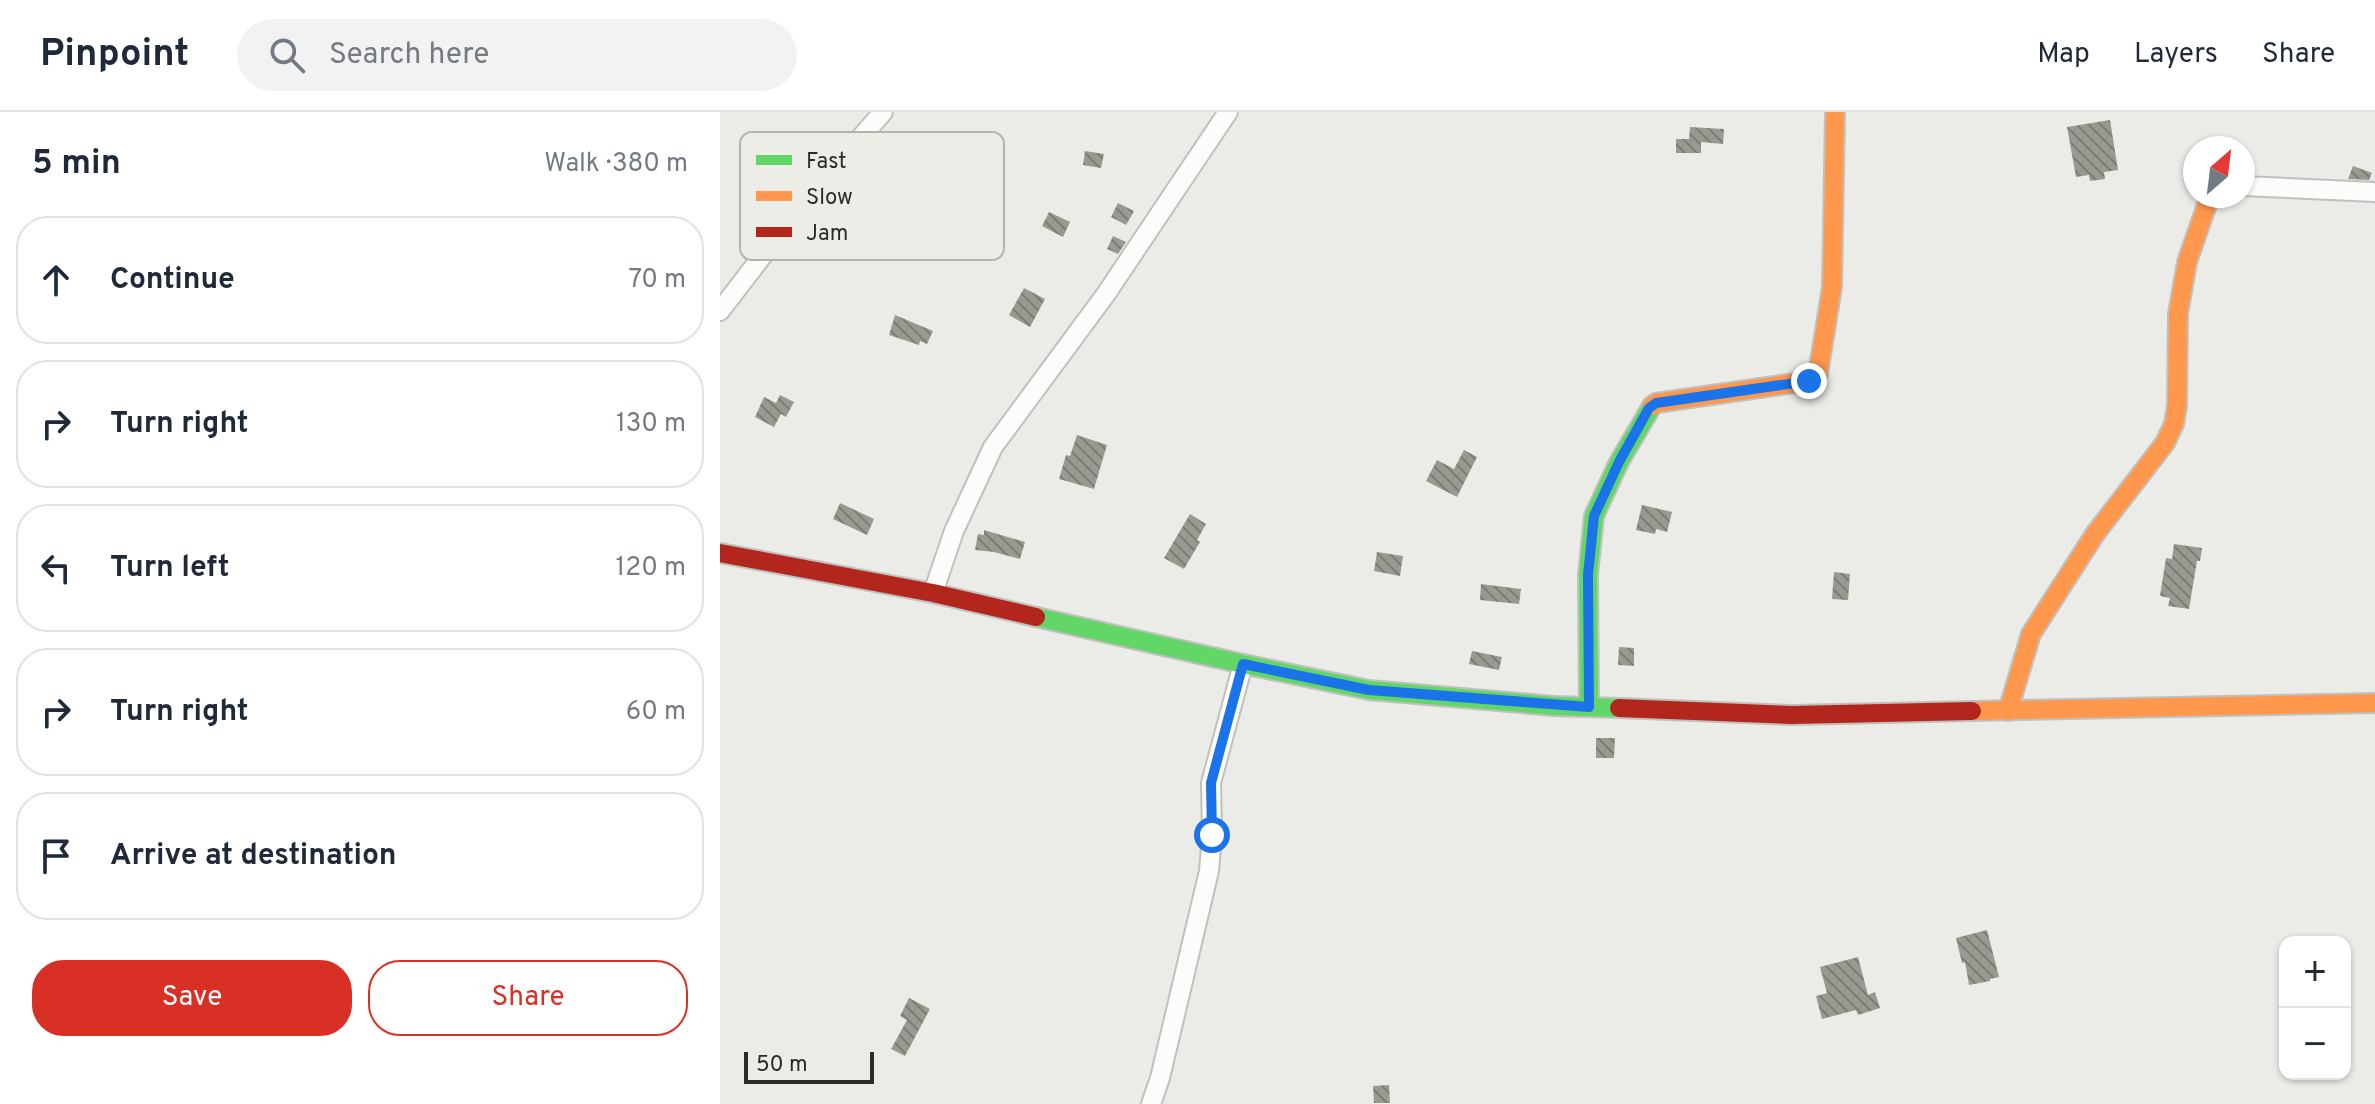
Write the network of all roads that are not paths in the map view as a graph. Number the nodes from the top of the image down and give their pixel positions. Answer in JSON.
{"nodes":[{"id":1,"x":883,"y":112,"type":"edge"},
{"id":2,"x":1228,"y":112,"type":"edge"},
{"id":3,"x":1835,"y":112,"type":"edge"},
{"id":4,"x":866,"y":132,"type":"edge"},
{"id":5,"x":2255,"y":187,"type":"edge"},
{"id":6,"x":2375,"y":192,"type":"edge"},
{"id":7,"x":2206,"y":208,"type":"edge"},
{"id":8,"x":759,"y":260,"type":"edge"},
{"id":9,"x":720,"y":311,"type":"edge"},
{"id":10,"x":720,"y":553,"type":"edge"},
{"id":11,"x":933,"y":593,"type":"junction"},
{"id":12,"x":1243,"y":664,"type":"junction"},
{"id":13,"x":2375,"y":703,"type":"edge"},
{"id":14,"x":1589,"y":707,"type":"junction"},
{"id":15,"x":2008,"y":711,"type":"junction"},
{"id":16,"x":1151,"y":1104,"type":"edge"}],
"edges":[{"from":1,"to":4,"type":"street"},
{"from":2,"to":11,"type":"street"},
{"from":3,"to":14,"type":"street"},
{"from":5,"to":6,"type":"street"},
{"from":7,"to":15,"type":"street"},
{"from":8,"to":9,"type":"street"},
{"from":10,"to":11,"type":"street"},
{"from":11,"to":12,"type":"street"},
{"from":12,"to":14,"type":"street"},
{"from":12,"to":16,"type":"street"},
{"from":13,"to":15,"type":"street"},
{"from":14,"to":15,"type":"street"}]}
